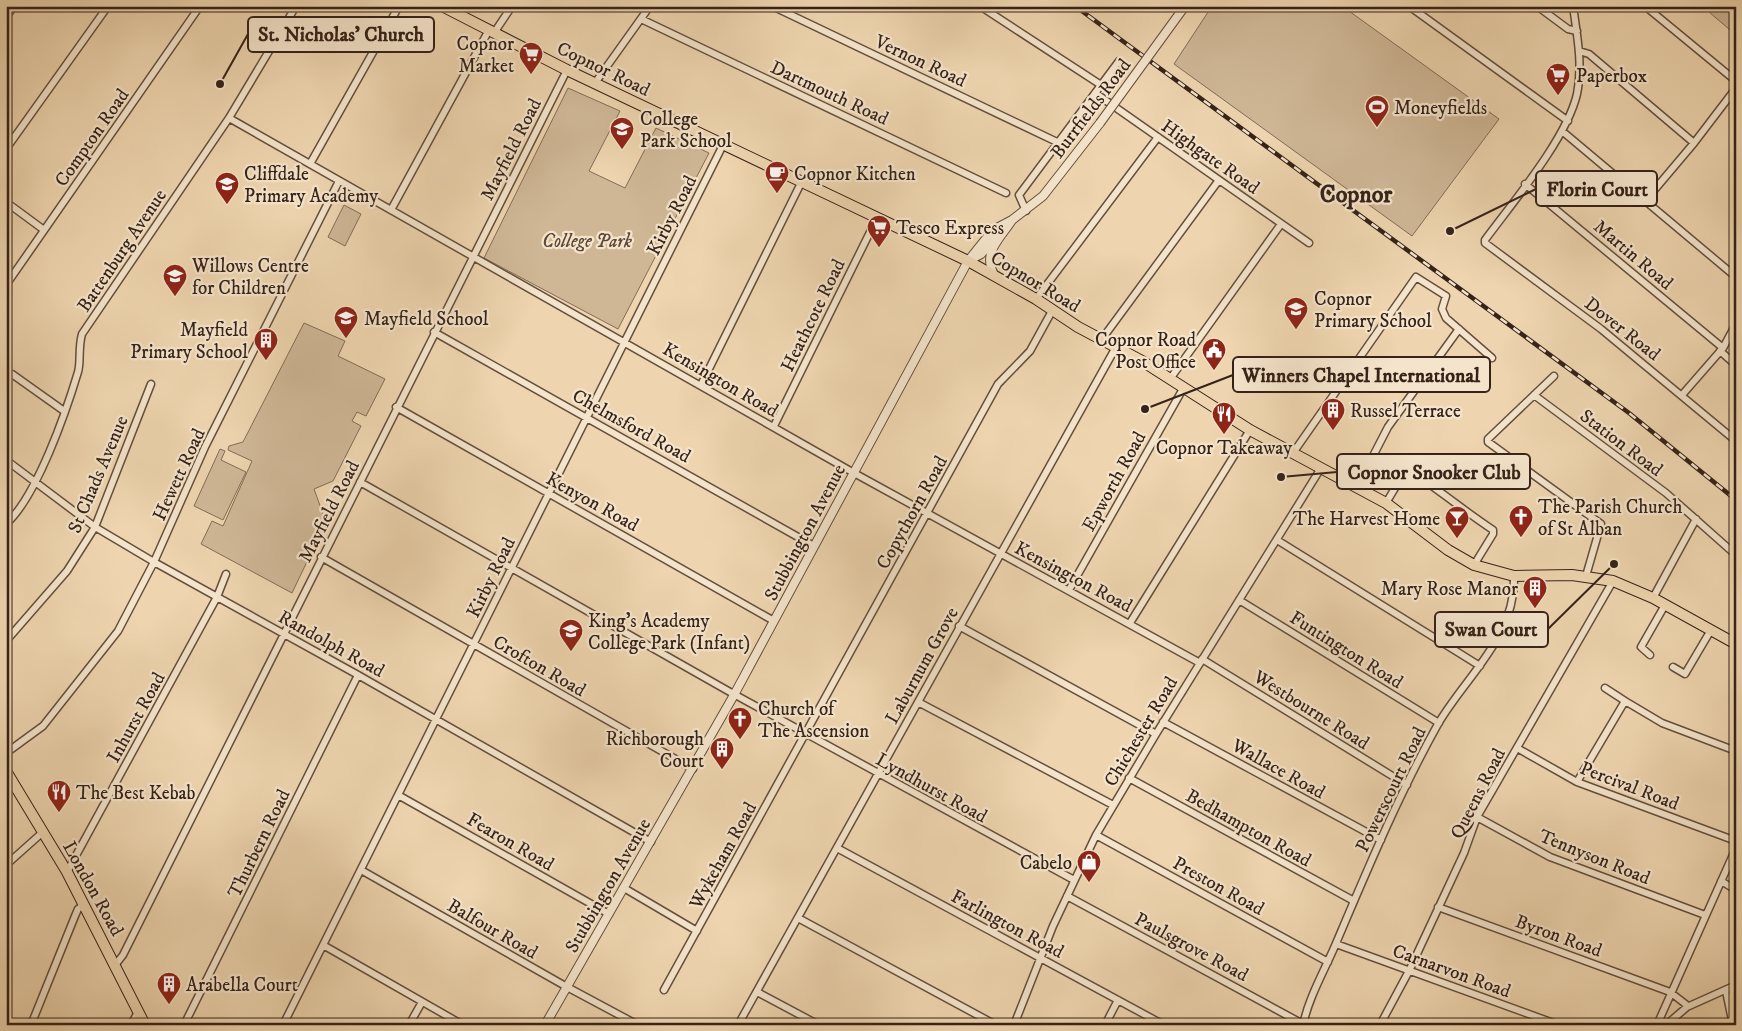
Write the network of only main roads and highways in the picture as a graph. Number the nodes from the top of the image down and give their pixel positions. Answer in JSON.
{"nodes":[{"id":1,"x":442,"y":6,"type":"edge"},
{"id":2,"x":1736,"y":644,"type":"edge"},
{"id":3,"x":6,"y":771,"type":"edge"},
{"id":4,"x":145,"y":1025,"type":"edge"}],
"edges":[{"from":1,"to":2,"type":"main road","name":"Copnor Road"},
{"from":3,"to":4,"type":"main road","name":"London Road"}]}
